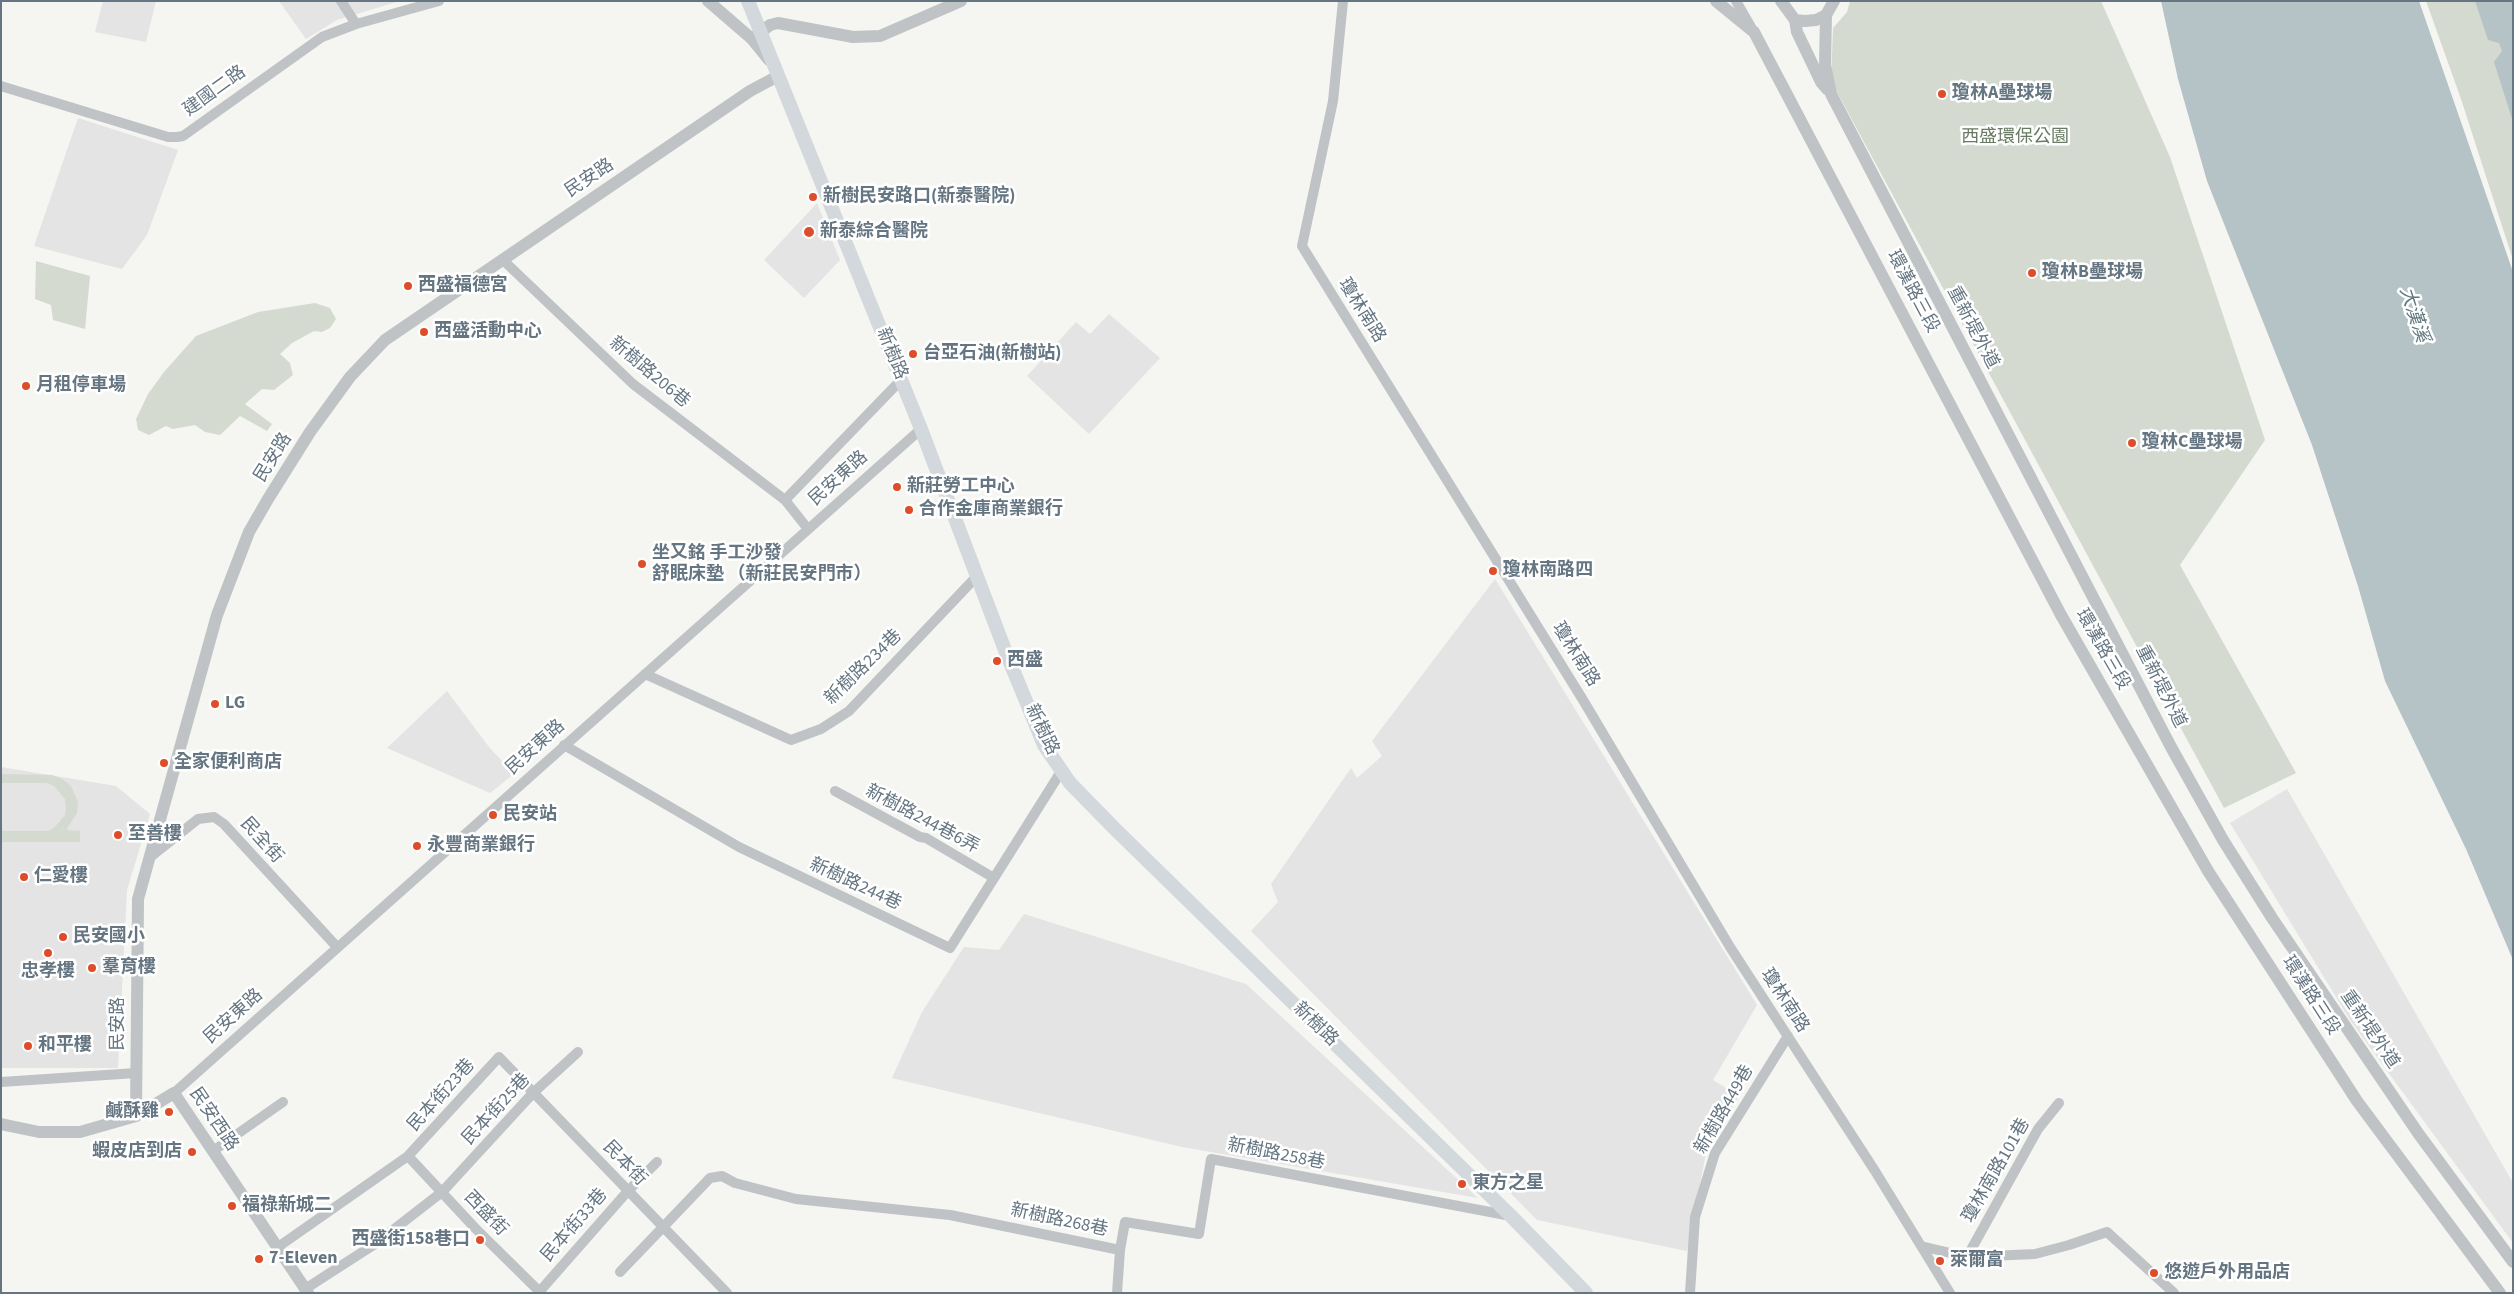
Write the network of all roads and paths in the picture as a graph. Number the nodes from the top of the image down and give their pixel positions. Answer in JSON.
{"nodes":[{"id":1,"x":341,"y":1,"type":"edge"},
{"id":2,"x":439,"y":1,"type":"edge"},
{"id":3,"x":708,"y":1,"type":"edge"},
{"id":4,"x":748,"y":1,"type":"edge"},
{"id":5,"x":962,"y":1,"type":"edge"},
{"id":6,"x":1343,"y":1,"type":"edge"},
{"id":7,"x":1716,"y":1,"type":"edge"},
{"id":8,"x":1736,"y":1,"type":"edge"},
{"id":9,"x":1781,"y":1,"type":"edge"},
{"id":10,"x":1834,"y":1,"type":"edge"},
{"id":11,"x":1826,"y":15,"type":"junction"},
{"id":12,"x":1795,"y":20,"type":"junction"},
{"id":13,"x":356,"y":24,"type":"junction"},
{"id":14,"x":1754,"y":32,"type":"junction"},
{"id":15,"x":756,"y":35,"type":"junction"},
{"id":16,"x":775,"y":70,"type":"junction"},
{"id":17,"x":1,"y":86,"type":"edge"},
{"id":18,"x":1832,"y":94,"type":"junction"},
{"id":19,"x":503,"y":260,"type":"junction"},
{"id":20,"x":901,"y":380,"type":"junction"},
{"id":21,"x":921,"y":429,"type":"junction"},
{"id":22,"x":784,"y":500,"type":"junction"},
{"id":23,"x":808,"y":529,"type":"junction"},
{"id":24,"x":978,"y":575,"type":"junction"},
{"id":25,"x":645,"y":674,"type":"junction"},
{"id":26,"x":564,"y":745,"type":"junction"},
{"id":27,"x":1062,"y":770,"type":"junction"},
{"id":28,"x":835,"y":791,"type":"dead end"},
{"id":29,"x":149,"y":858,"type":"junction"},
{"id":30,"x":994,"y":878,"type":"junction"},
{"id":31,"x":337,"y":947,"type":"junction"},
{"id":32,"x":1788,"y":1036,"type":"junction"},
{"id":33,"x":578,"y":1052,"type":"dead end"},
{"id":34,"x":499,"y":1057,"type":"joint"},
{"id":35,"x":136,"y":1073,"type":"junction"},
{"id":36,"x":1,"y":1082,"type":"edge"},
{"id":37,"x":174,"y":1093,"type":"junction"},
{"id":38,"x":533,"y":1093,"type":"junction"},
{"id":39,"x":284,"y":1102,"type":"dead end"},
{"id":40,"x":2059,"y":1103,"type":"dead end"},
{"id":41,"x":136,"y":1116,"type":"junction"},
{"id":42,"x":1,"y":1124,"type":"edge"},
{"id":43,"x":213,"y":1151,"type":"junction"},
{"id":44,"x":408,"y":1156,"type":"junction"},
{"id":45,"x":657,"y":1162,"type":"dead end"},
{"id":46,"x":442,"y":1192,"type":"junction"},
{"id":47,"x":628,"y":1192,"type":"junction"},
{"id":48,"x":1512,"y":1216,"type":"junction"},
{"id":49,"x":663,"y":1227,"type":"junction"},
{"id":50,"x":1921,"y":1246,"type":"junction"},
{"id":51,"x":278,"y":1247,"type":"junction"},
{"id":52,"x":1120,"y":1250,"type":"junction"},
{"id":53,"x":1967,"y":1257,"type":"junction"},
{"id":54,"x":2513,"y":1262,"type":"edge"},
{"id":55,"x":620,"y":1272,"type":"dead end"},
{"id":56,"x":306,"y":1291,"type":"edge"},
{"id":57,"x":541,"y":1292,"type":"edge"},
{"id":58,"x":727,"y":1293,"type":"edge"},
{"id":59,"x":1117,"y":1293,"type":"edge"},
{"id":60,"x":1586,"y":1293,"type":"edge"},
{"id":61,"x":1690,"y":1293,"type":"edge"},
{"id":62,"x":1950,"y":1293,"type":"edge"},
{"id":63,"x":2174,"y":1293,"type":"edge"},
{"id":64,"x":2500,"y":1293,"type":"edge"}],
"edges":[{"from":1,"to":13,"type":"street"},
{"from":2,"to":13,"type":"street","name":"建國二路"},
{"from":3,"to":15,"type":"street"},
{"from":4,"to":15,"type":"main road","name":"新樹路"},
{"from":5,"to":15,"type":"street"},
{"from":6,"to":32,"type":"street","name":"瓊林南路"},
{"from":7,"to":14,"type":"street","name":"環漢路三段"},
{"from":8,"to":14,"type":"street"},
{"from":9,"to":12,"type":"street","name":"重新堤外道"},
{"from":10,"to":11,"type":"street","name":"重新堤外道"},
{"from":11,"to":12,"type":"street"},
{"from":11,"to":18,"type":"street","name":"重新堤外道"},
{"from":12,"to":18,"type":"street","name":"重新堤外道"},
{"from":13,"to":17,"type":"street","name":"建國二路"},
{"from":14,"to":64,"type":"street","name":"環漢路三段"},
{"from":15,"to":16,"type":"main road","name":"新樹路"},
{"from":16,"to":19,"type":"street","name":"民安路"},
{"from":16,"to":20,"type":"main road","name":"新樹路"},
{"from":18,"to":54,"type":"street","name":"重新堤外道"},
{"from":19,"to":22,"type":"street","name":"新樹路206巷"},
{"from":19,"to":29,"type":"street","name":"民安路"},
{"from":20,"to":21,"type":"main road","name":"新樹路"},
{"from":20,"to":22,"type":"street"},
{"from":21,"to":23,"type":"street","name":"民安東路"},
{"from":21,"to":24,"type":"main road","name":"新樹路"},
{"from":22,"to":23,"type":"street","name":"新樹路206巷"},
{"from":23,"to":25,"type":"street","name":"民安東路"},
{"from":24,"to":25,"type":"street","name":"新樹路234巷"},
{"from":24,"to":27,"type":"main road","name":"新樹路"},
{"from":25,"to":26,"type":"street","name":"民安東路"},
{"from":26,"to":30,"type":"street","name":"新樹路244巷"},
{"from":26,"to":31,"type":"street","name":"民安東路"},
{"from":27,"to":30,"type":"street","name":"新樹路244巷"},
{"from":27,"to":48,"type":"main road","name":"新樹路"},
{"from":28,"to":30,"type":"street","name":"新樹路244巷6弄"},
{"from":29,"to":31,"type":"street","name":"民全街"},
{"from":29,"to":35,"type":"street","name":"民安路"},
{"from":31,"to":37,"type":"street","name":"民安東路"},
{"from":32,"to":50,"type":"street","name":"瓊林南路"},
{"from":32,"to":61,"type":"street","name":"新樹路449巷"},
{"from":33,"to":38,"type":"street","name":"民本街25巷"},
{"from":34,"to":38,"type":"street","name":"民本街"},
{"from":34,"to":44,"type":"street","name":"民本街23巷"},
{"from":35,"to":36,"type":"street","name":"民安路"},
{"from":35,"to":41,"type":"street","name":"民安路"},
{"from":37,"to":41,"type":"street","name":"民安西路"},
{"from":37,"to":43,"type":"street","name":"民安西路"},
{"from":38,"to":46,"type":"street","name":"民本街25巷"},
{"from":38,"to":47,"type":"street","name":"民本街"},
{"from":39,"to":43,"type":"street"},
{"from":40,"to":53,"type":"street","name":"瓊林南路101巷"},
{"from":41,"to":42,"type":"street","name":"民安西路"},
{"from":43,"to":51,"type":"street","name":"民安西路"},
{"from":44,"to":46,"type":"street","name":"西盛街"},
{"from":44,"to":51,"type":"street"},
{"from":45,"to":47,"type":"street","name":"民本街33巷"},
{"from":46,"to":56,"type":"street","name":"民本街25巷"},
{"from":46,"to":57,"type":"street","name":"西盛街"},
{"from":47,"to":49,"type":"street","name":"民本街"},
{"from":47,"to":57,"type":"street","name":"民本街33巷"},
{"from":48,"to":52,"type":"street","name":"新樹路258巷"},
{"from":48,"to":60,"type":"main road","name":"新樹路"},
{"from":49,"to":52,"type":"street","name":"新樹路268巷"},
{"from":49,"to":55,"type":"street","name":"新樹路268巷"},
{"from":49,"to":58,"type":"street","name":"民本街"},
{"from":50,"to":53,"type":"street"},
{"from":50,"to":62,"type":"street","name":"瓊林南路"},
{"from":51,"to":56,"type":"street","name":"民安西路"},
{"from":52,"to":59,"type":"street","name":"新樹路268巷"},
{"from":53,"to":63,"type":"street"}]}
